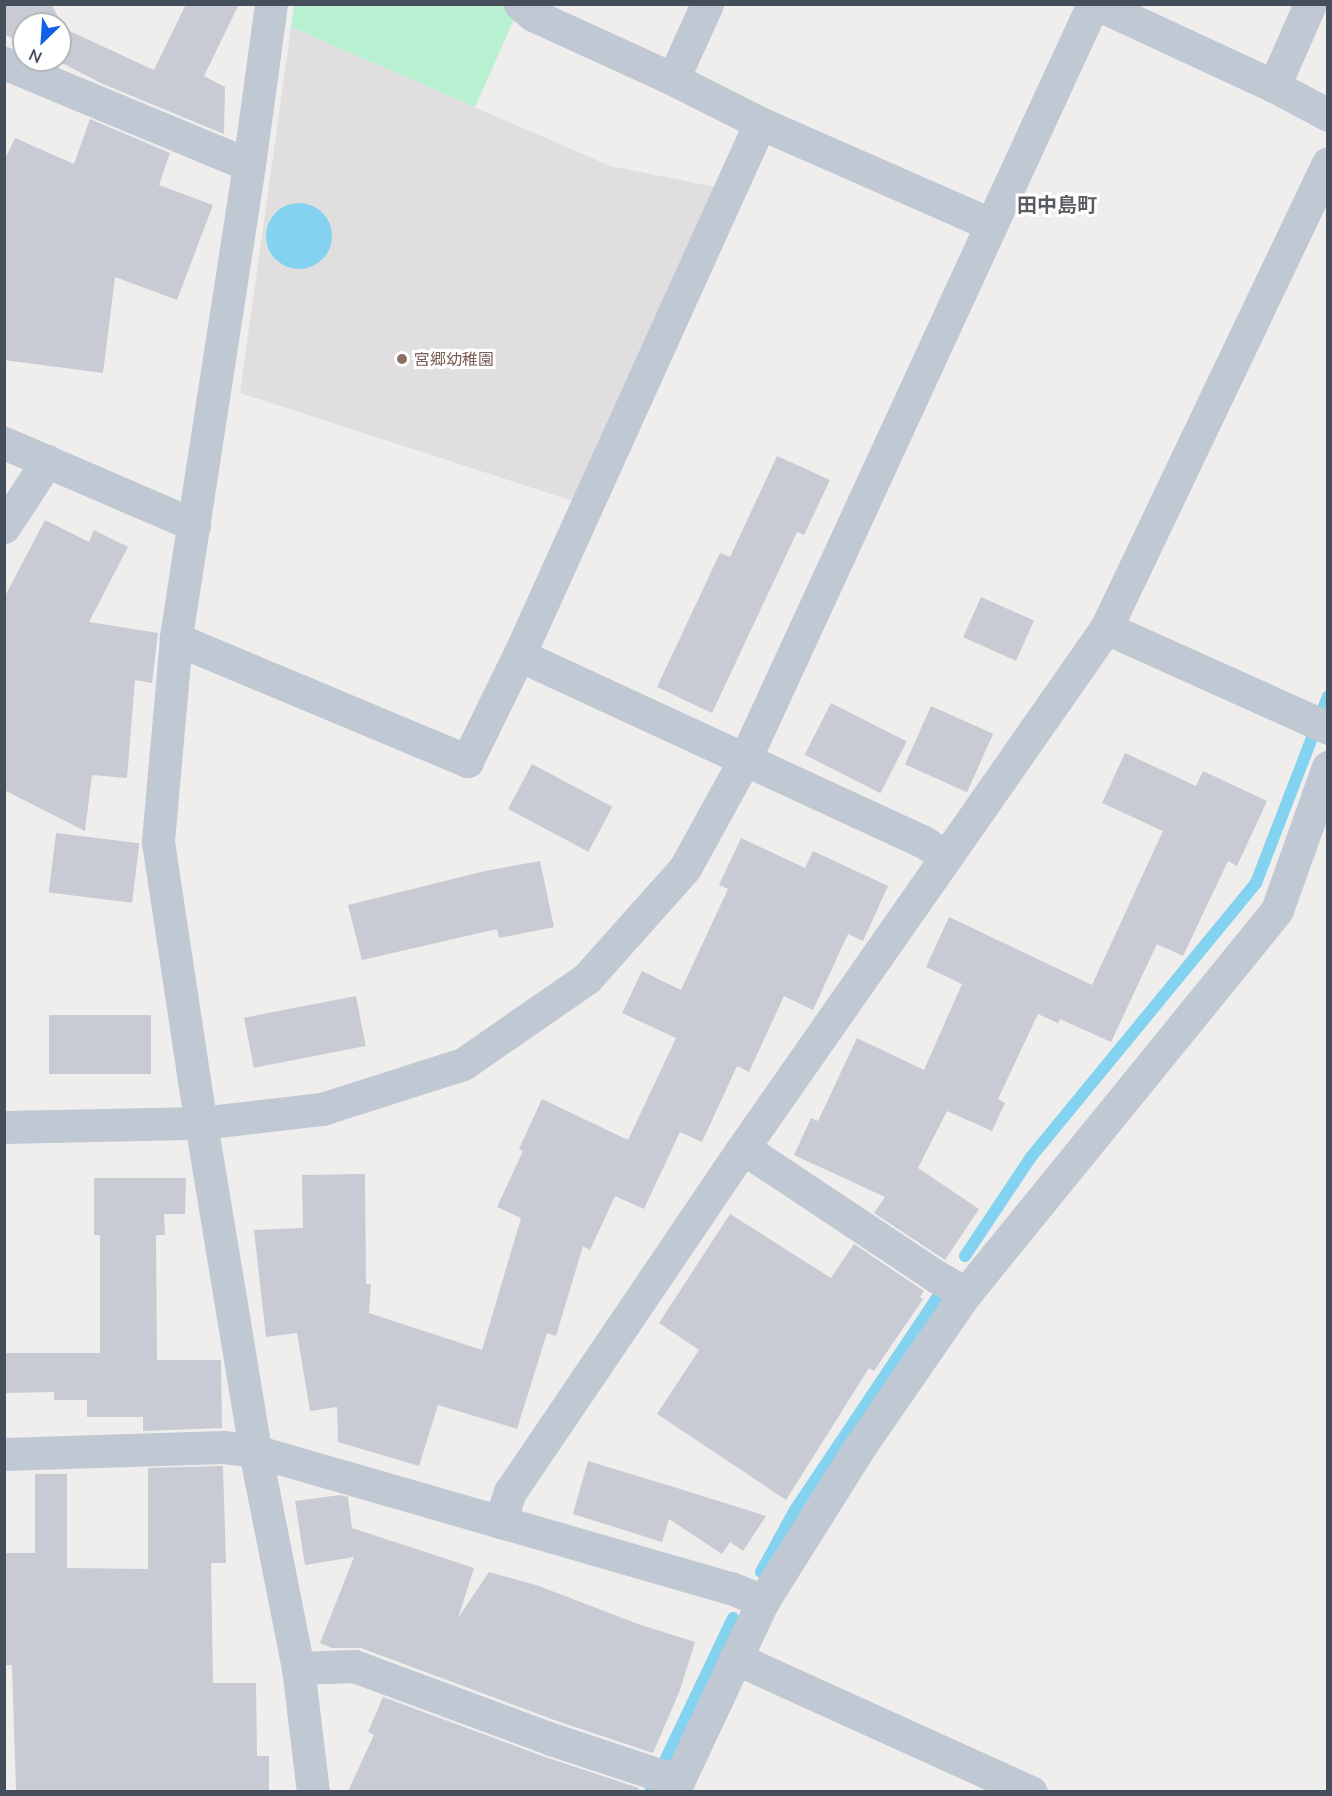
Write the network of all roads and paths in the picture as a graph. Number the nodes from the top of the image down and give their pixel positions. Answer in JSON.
{"nodes":[{"id":1,"x":271,"y":4,"type":"edge"},
{"id":2,"x":520,"y":4,"type":"edge"},
{"id":3,"x":707,"y":4,"type":"edge"},
{"id":4,"x":1095,"y":4,"type":"edge"},
{"id":5,"x":1310,"y":4,"type":"edge"},
{"id":6,"x":4,"y":63,"type":"edge"},
{"id":7,"x":673,"y":79,"type":"junction"},
{"id":8,"x":1274,"y":87,"type":"junction"},
{"id":9,"x":1328,"y":115,"type":"edge"},
{"id":10,"x":760,"y":123,"type":"junction"},
{"id":11,"x":1328,"y":163,"type":"edge"},
{"id":12,"x":249,"y":165,"type":"junction"},
{"id":13,"x":990,"y":224,"type":"junction"},
{"id":14,"x":4,"y":443,"type":"edge"},
{"id":15,"x":47,"y":462,"type":"junction"},
{"id":16,"x":194,"y":525,"type":"junction"},
{"id":17,"x":4,"y":527,"type":"edge"},
{"id":18,"x":1106,"y":628,"type":"junction"},
{"id":19,"x":176,"y":639,"type":"junction"},
{"id":20,"x":519,"y":655,"type":"junction"},
{"id":21,"x":1328,"y":728,"type":"edge"},
{"id":22,"x":745,"y":759,"type":"junction"},
{"id":23,"x":1328,"y":767,"type":"edge"},
{"id":24,"x":945,"y":856,"type":"junction"},
{"id":25,"x":201,"y":1123,"type":"junction"},
{"id":26,"x":4,"y":1127,"type":"edge"},
{"id":27,"x":743,"y":1148,"type":"junction"},
{"id":28,"x":966,"y":1293,"type":"junction"},
{"id":29,"x":255,"y":1451,"type":"junction"},
{"id":30,"x":4,"y":1454,"type":"edge"},
{"id":31,"x":501,"y":1522,"type":"junction"},
{"id":32,"x":762,"y":1601,"type":"junction"},
{"id":33,"x":735,"y":1658,"type":"junction"},
{"id":34,"x":298,"y":1668,"type":"junction"},
{"id":35,"x":676,"y":1786,"type":"edge"},
{"id":36,"x":313,"y":1791,"type":"edge"},
{"id":37,"x":1030,"y":1791,"type":"edge"}],
"edges":[{"from":1,"to":12,"type":"street"},
{"from":2,"to":7,"type":"street"},
{"from":3,"to":7,"type":"street"},
{"from":4,"to":8,"type":"street"},
{"from":4,"to":13,"type":"street"},
{"from":5,"to":8,"type":"street"},
{"from":6,"to":12,"type":"street"},
{"from":7,"to":10,"type":"street"},
{"from":8,"to":9,"type":"street"},
{"from":10,"to":13,"type":"street"},
{"from":10,"to":20,"type":"street"},
{"from":11,"to":18,"type":"street"},
{"from":12,"to":16,"type":"street"},
{"from":13,"to":22,"type":"street"},
{"from":14,"to":15,"type":"street"},
{"from":15,"to":16,"type":"street"},
{"from":15,"to":17,"type":"street"},
{"from":16,"to":19,"type":"street"},
{"from":18,"to":21,"type":"street"},
{"from":18,"to":24,"type":"street"},
{"from":19,"to":20,"type":"street"},
{"from":19,"to":25,"type":"street"},
{"from":20,"to":22,"type":"street"},
{"from":22,"to":24,"type":"street"},
{"from":22,"to":25,"type":"street"},
{"from":23,"to":28,"type":"street"},
{"from":24,"to":27,"type":"street"},
{"from":25,"to":26,"type":"street"},
{"from":25,"to":29,"type":"street"},
{"from":27,"to":28,"type":"street"},
{"from":27,"to":31,"type":"street"},
{"from":28,"to":32,"type":"street"},
{"from":29,"to":30,"type":"street"},
{"from":29,"to":31,"type":"street"},
{"from":29,"to":34,"type":"street"},
{"from":31,"to":32,"type":"street"},
{"from":32,"to":33,"type":"street"},
{"from":33,"to":35,"type":"street"},
{"from":33,"to":37,"type":"street"},
{"from":34,"to":35,"type":"street"},
{"from":34,"to":36,"type":"street"}]}
